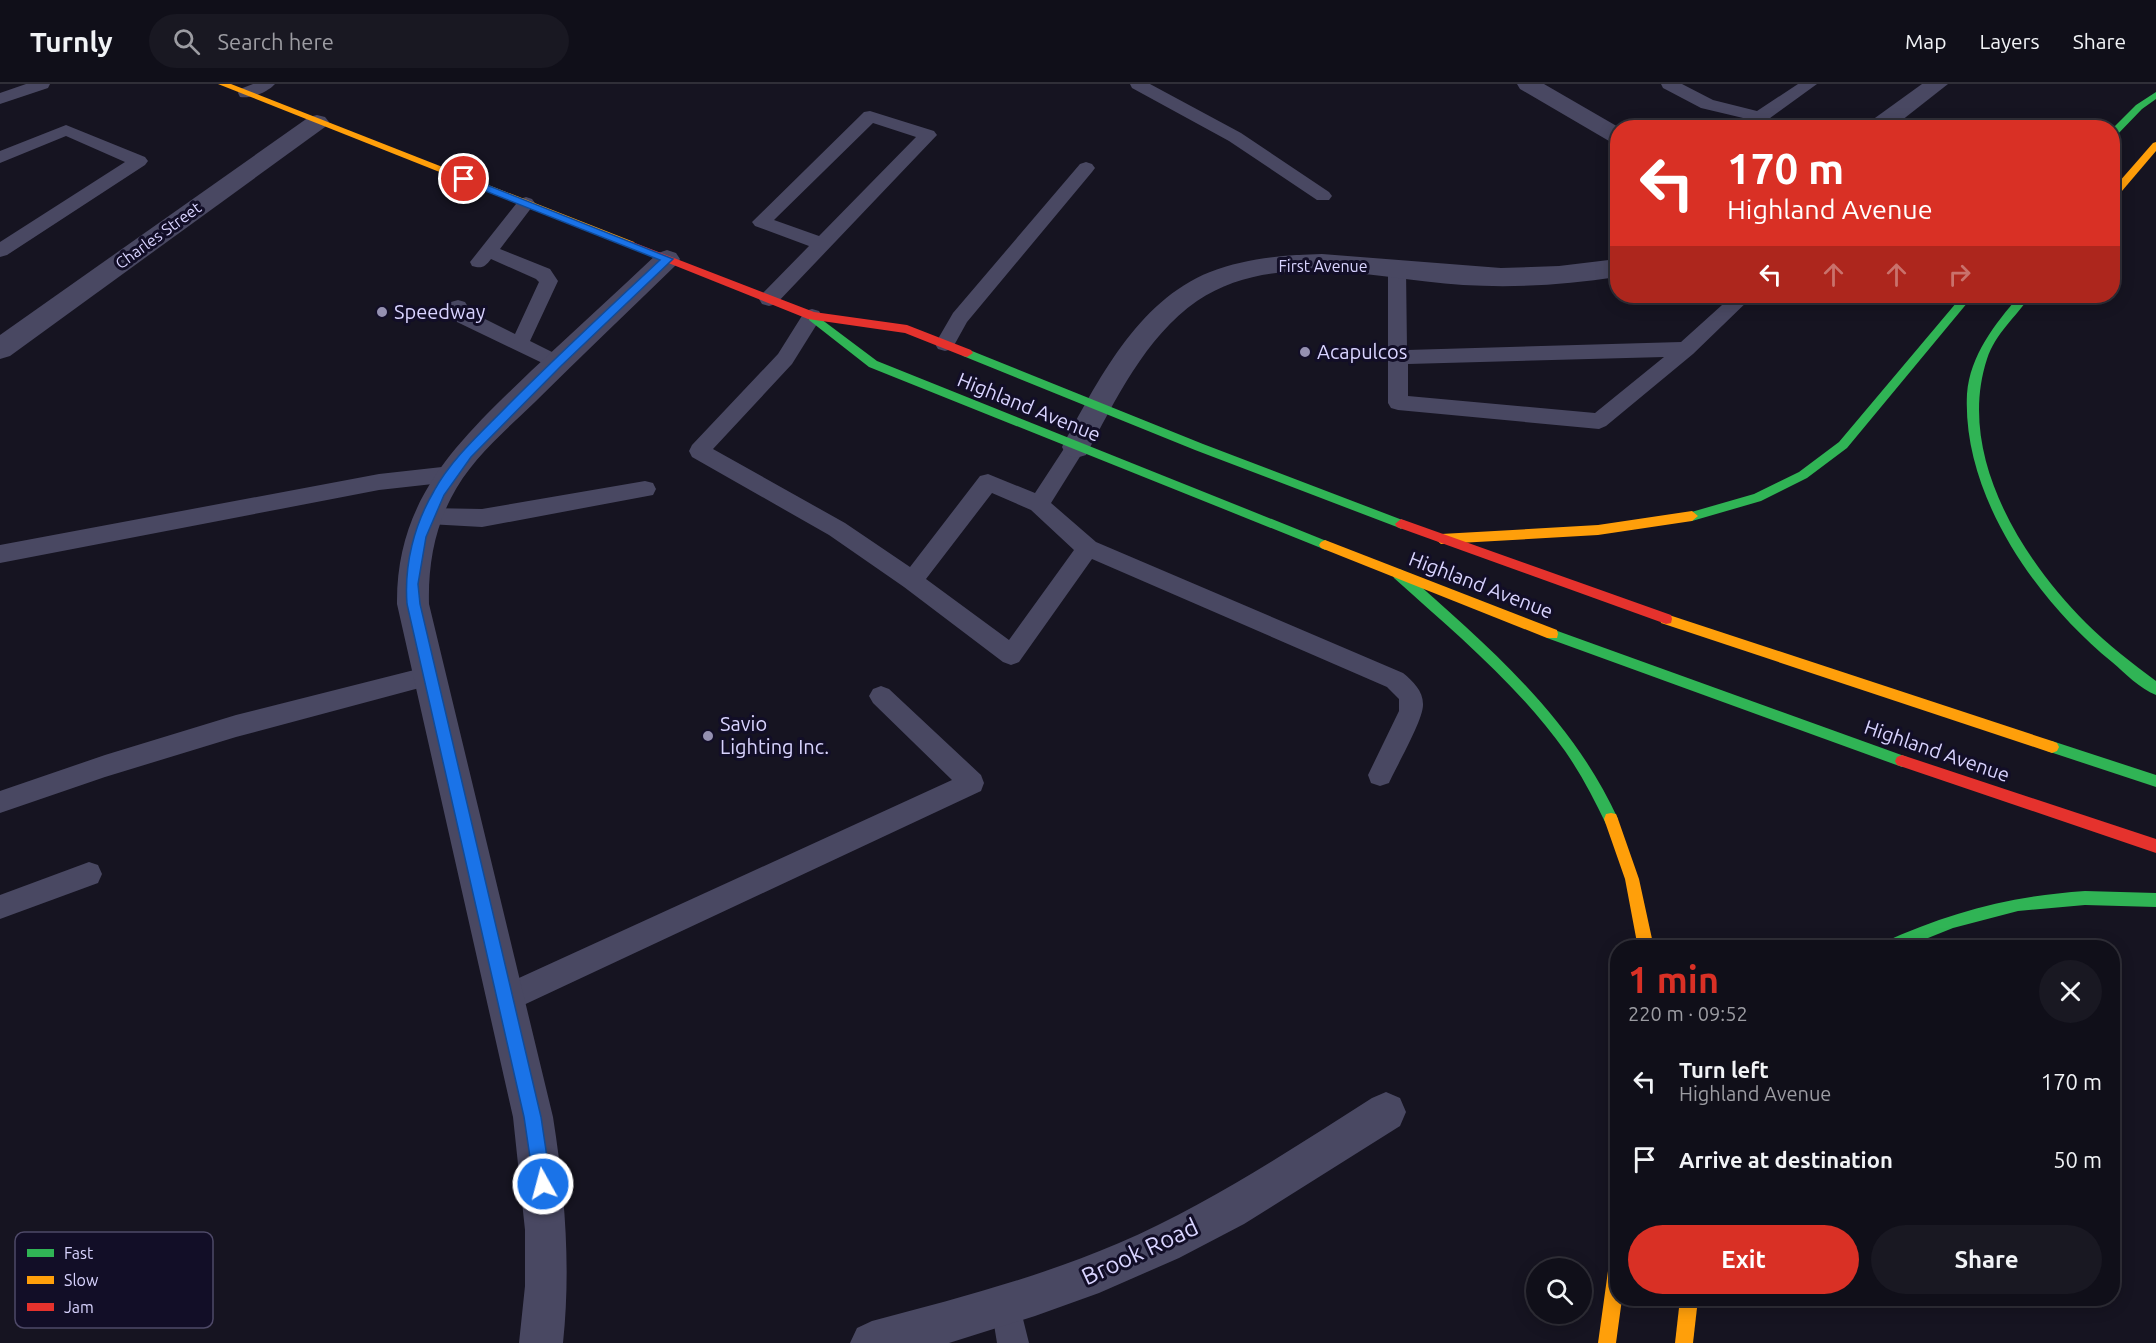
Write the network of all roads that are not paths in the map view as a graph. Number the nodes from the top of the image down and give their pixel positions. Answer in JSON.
{"nodes":[{"id":1,"x":11,"y":84,"type":"edge"},
{"id":2,"x":42,"y":84,"type":"edge"},
{"id":3,"x":223,"y":84,"type":"edge"},
{"id":4,"x":267,"y":84,"type":"edge"},
{"id":5,"x":1528,"y":84,"type":"edge"},
{"id":6,"x":1669,"y":84,"type":"edge"},
{"id":7,"x":1809,"y":84,"type":"edge"},
{"id":8,"x":1937,"y":84,"type":"edge"},
{"id":9,"x":1153,"y":86,"type":"edge"},
{"id":10,"x":246,"y":93,"type":"junction"},
{"id":11,"x":2156,"y":95,"type":"edge"},
{"id":12,"x":0,"y":99,"type":"edge"},
{"id":13,"x":1887,"y":120,"type":"edge"},
{"id":14,"x":317,"y":122,"type":"junction"},
{"id":15,"x":2120,"y":127,"type":"edge"},
{"id":16,"x":1610,"y":132,"type":"edge"},
{"id":17,"x":2156,"y":146,"type":"edge"},
{"id":18,"x":0,"y":158,"type":"edge"},
{"id":19,"x":1086,"y":168,"type":"dead end"},
{"id":20,"x":2120,"y":187,"type":"edge"},
{"id":21,"x":1323,"y":196,"type":"dead end"},
{"id":22,"x":526,"y":203,"type":"junction"},
{"id":23,"x":822,"y":244,"type":"junction"},
{"id":24,"x":0,"y":251,"type":"edge"},
{"id":25,"x":668,"y":259,"type":"junction"},
{"id":26,"x":1397,"y":269,"type":"junction"},
{"id":27,"x":1610,"y":269,"type":"edge"},
{"id":28,"x":769,"y":299,"type":"junction"},
{"id":29,"x":1735,"y":303,"type":"edge"},
{"id":30,"x":1962,"y":303,"type":"edge"},
{"id":31,"x":2019,"y":303,"type":"edge"},
{"id":32,"x":458,"y":307,"type":"dead end"},
{"id":33,"x":812,"y":316,"type":"junction"},
{"id":34,"x":945,"y":344,"type":"junction"},
{"id":35,"x":519,"y":345,"type":"junction"},
{"id":36,"x":0,"y":349,"type":"edge"},
{"id":37,"x":1686,"y":349,"type":"junction"},
{"id":38,"x":1398,"y":357,"type":"junction"},
{"id":39,"x":557,"y":363,"type":"junction"},
{"id":40,"x":1098,"y":406,"type":"junction"},
{"id":41,"x":1076,"y":447,"type":"junction"},
{"id":42,"x":451,"y":474,"type":"junction"},
{"id":43,"x":645,"y":489,"type":"dead end"},
{"id":44,"x":1039,"y":504,"type":"junction"},
{"id":45,"x":428,"y":516,"type":"junction"},
{"id":46,"x":1441,"y":539,"type":"junction"},
{"id":47,"x":1088,"y":548,"type":"junction"},
{"id":48,"x":0,"y":554,"type":"edge"},
{"id":49,"x":1398,"y":574,"type":"junction"},
{"id":50,"x":912,"y":581,"type":"junction"},
{"id":51,"x":430,"y":676,"type":"junction"},
{"id":52,"x":2156,"y":689,"type":"edge"},
{"id":53,"x":880,"y":696,"type":"dead end"},
{"id":54,"x":1380,"y":775,"type":"dead end"},
{"id":55,"x":2156,"y":781,"type":"edge"},
{"id":56,"x":0,"y":802,"type":"edge"},
{"id":57,"x":2156,"y":846,"type":"edge"},
{"id":58,"x":89,"y":874,"type":"dead end"},
{"id":59,"x":2156,"y":900,"type":"edge"},
{"id":60,"x":0,"y":907,"type":"edge"},
{"id":61,"x":1645,"y":940,"type":"edge"},
{"id":62,"x":1907,"y":940,"type":"edge"},
{"id":63,"x":505,"y":999,"type":"junction"},
{"id":64,"x":1386,"y":1112,"type":"dead end"},
{"id":65,"x":1612,"y":1306,"type":"edge"},
{"id":66,"x":1688,"y":1306,"type":"edge"},
{"id":67,"x":1009,"y":1324,"type":"edge"},
{"id":68,"x":541,"y":1343,"type":"edge"},
{"id":69,"x":872,"y":1343,"type":"edge"},
{"id":70,"x":1607,"y":1343,"type":"edge"},
{"id":71,"x":1684,"y":1343,"type":"edge"}],
"edges":[{"from":1,"to":12,"type":"lane"},
{"from":2,"to":12,"type":"lane"},
{"from":3,"to":10,"type":"main road","name":"Highland Avenue"},
{"from":4,"to":10,"type":"lane"},
{"from":5,"to":16,"type":"street"},
{"from":6,"to":7,"type":"lane"},
{"from":8,"to":13,"type":"street"},
{"from":9,"to":21,"type":"lane"},
{"from":10,"to":14,"type":"main road","name":"Highland Avenue"},
{"from":11,"to":15,"type":"main road"},
{"from":14,"to":22,"type":"main road","name":"Highland Avenue"},
{"from":14,"to":36,"type":"street","name":"Charles Street"},
{"from":17,"to":20,"type":"main road"},
{"from":18,"to":24,"type":"lane"},
{"from":19,"to":34,"type":"lane"},
{"from":22,"to":25,"type":"main road","name":"Highland Avenue"},
{"from":22,"to":35,"type":"lane"},
{"from":23,"to":23,"type":"lane"},
{"from":23,"to":28,"type":"lane"},
{"from":25,"to":28,"type":"main road","name":"Highland Avenue"},
{"from":25,"to":39,"type":"street"},
{"from":26,"to":27,"type":"street","name":"First Avenue"},
{"from":26,"to":38,"type":"lane"},
{"from":26,"to":40,"type":"street","name":"First Avenue"},
{"from":28,"to":33,"type":"main road","name":"Highland Avenue"},
{"from":29,"to":37,"type":"lane"},
{"from":30,"to":46,"type":"main road"},
{"from":31,"to":52,"type":"main road"},
{"from":32,"to":35,"type":"lane"},
{"from":33,"to":34,"type":"main road","name":"Highland Avenue"},
{"from":33,"to":41,"type":"main road","name":"Highland Avenue"},
{"from":33,"to":50,"type":"lane"},
{"from":34,"to":40,"type":"main road","name":"Highland Avenue"},
{"from":35,"to":39,"type":"lane"},
{"from":37,"to":38,"type":"lane"},
{"from":37,"to":38,"type":"lane"},
{"from":39,"to":42,"type":"street"},
{"from":40,"to":41,"type":"street","name":"First Avenue"},
{"from":40,"to":46,"type":"main road","name":"Highland Avenue"},
{"from":41,"to":44,"type":"lane"},
{"from":41,"to":49,"type":"main road","name":"Highland Avenue"},
{"from":42,"to":45,"type":"street"},
{"from":42,"to":48,"type":"lane"},
{"from":43,"to":45,"type":"lane"},
{"from":44,"to":47,"type":"lane"},
{"from":44,"to":50,"type":"lane"},
{"from":45,"to":51,"type":"street"},
{"from":46,"to":55,"type":"main road","name":"Highland Avenue"},
{"from":47,"to":50,"type":"lane"},
{"from":47,"to":54,"type":"lane"},
{"from":49,"to":57,"type":"main road","name":"Highland Avenue"},
{"from":49,"to":61,"type":"main road"},
{"from":51,"to":56,"type":"lane"},
{"from":51,"to":63,"type":"street"},
{"from":53,"to":63,"type":"lane"},
{"from":58,"to":60,"type":"lane"},
{"from":59,"to":62,"type":"main road"},
{"from":63,"to":68,"type":"street"},
{"from":64,"to":67,"type":"street","name":"Brook Road"},
{"from":65,"to":70,"type":"main road"},
{"from":66,"to":71,"type":"main road"},
{"from":67,"to":69,"type":"street","name":"Brook Road"}]}
